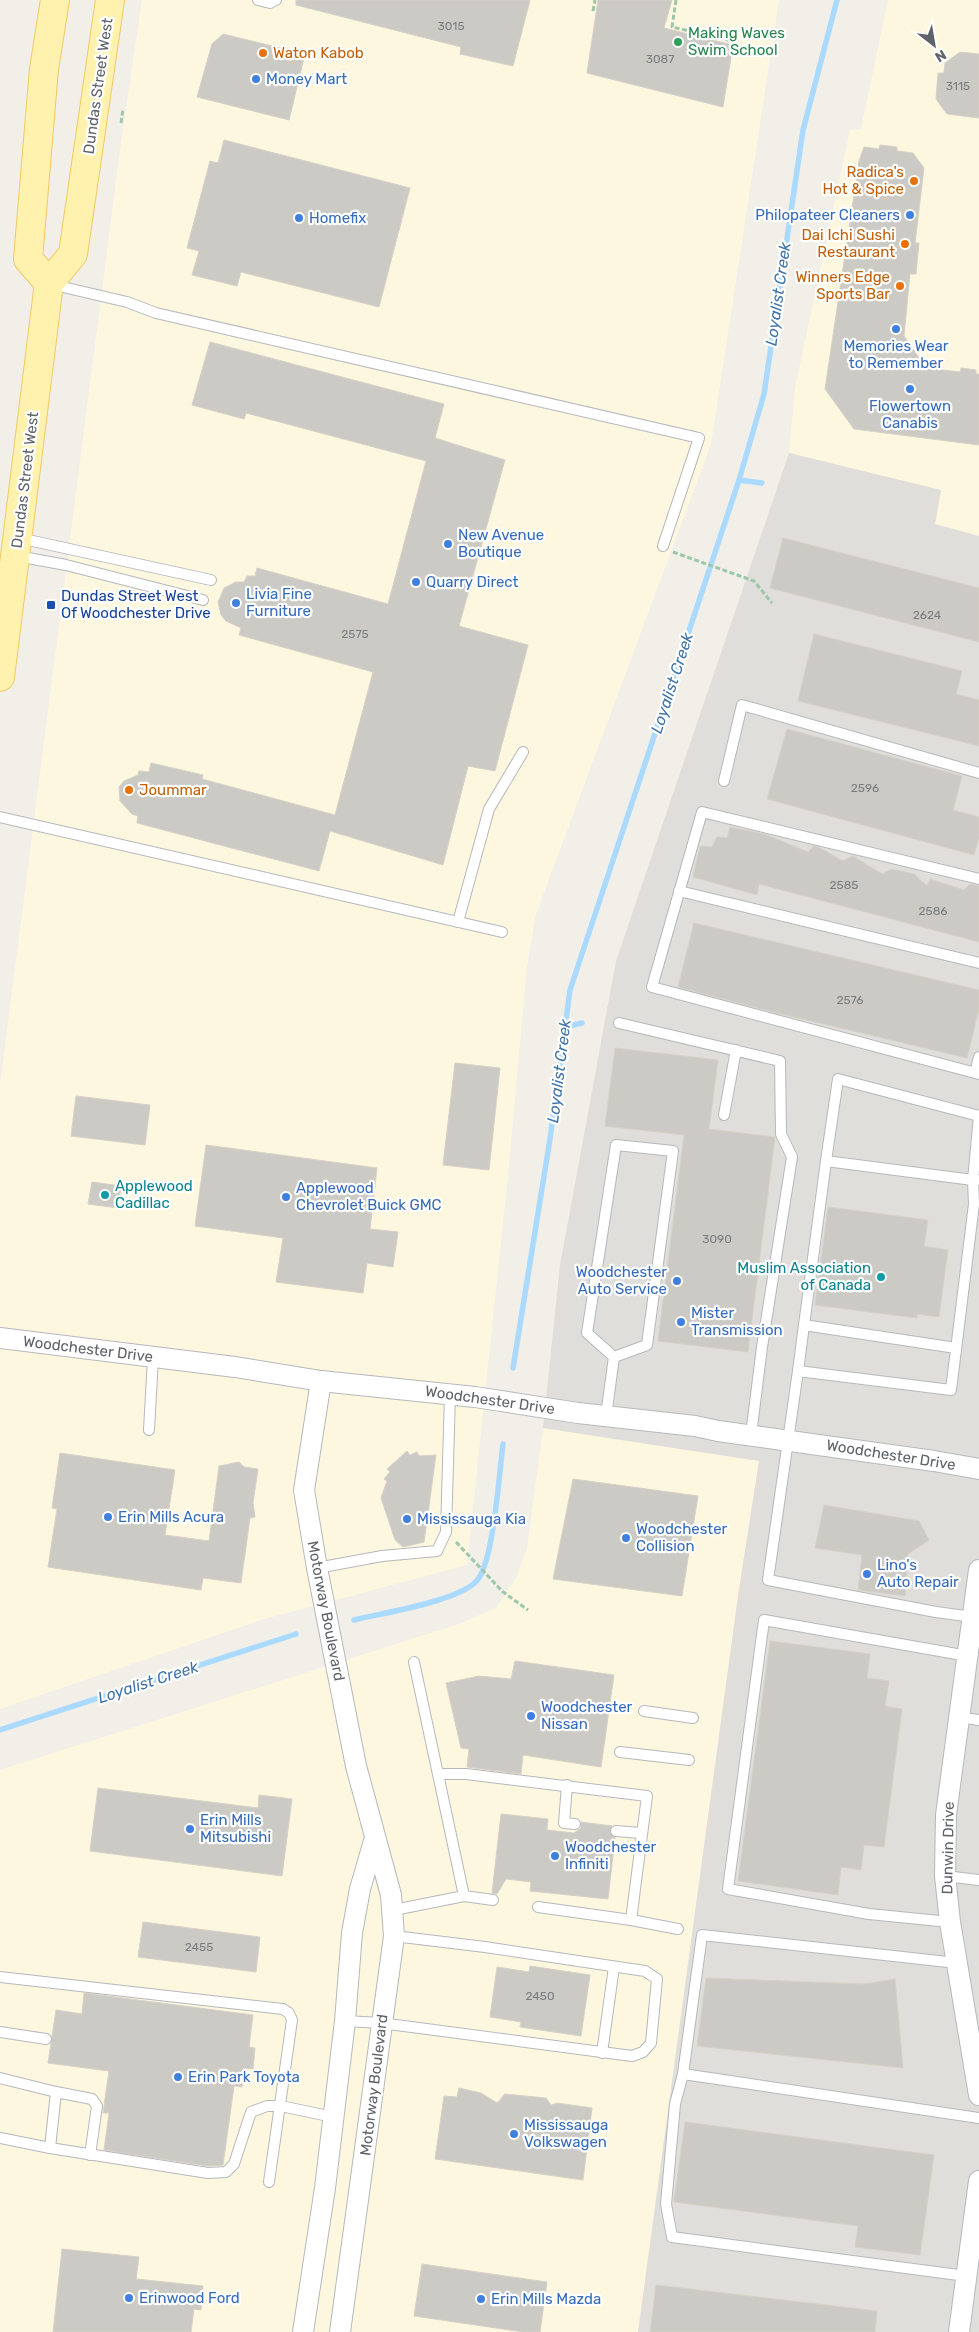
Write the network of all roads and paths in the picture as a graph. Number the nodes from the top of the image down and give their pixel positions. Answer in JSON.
{"nodes":[{"id":1,"x":55,"y":0,"type":"edge"},
{"id":2,"x":110,"y":0,"type":"edge"},
{"id":3,"x":258,"y":0,"type":"edge"},
{"id":4,"x":276,"y":0,"type":"edge"},
{"id":5,"x":595,"y":0,"type":"edge"},
{"id":6,"x":676,"y":0,"type":"edge"},
{"id":7,"x":593,"y":11,"type":"dead end"},
{"id":8,"x":732,"y":41,"type":"dead end"},
{"id":9,"x":123,"y":109,"type":"dead end"},
{"id":10,"x":121,"y":123,"type":"dead end"},
{"id":11,"x":49,"y":283,"type":"junction"},
{"id":12,"x":663,"y":546,"type":"dead end"},
{"id":13,"x":17,"y":547,"type":"junction"},
{"id":14,"x":673,"y":552,"type":"dead end"},
{"id":15,"x":211,"y":580,"type":"dead end"},
{"id":16,"x":203,"y":600,"type":"dead end"},
{"id":17,"x":772,"y":603,"type":"dead end"},
{"id":18,"x":0,"y":677,"type":"edge"},
{"id":19,"x":523,"y":752,"type":"dead end"},
{"id":20,"x":979,"y":773,"type":"edge"},
{"id":21,"x":724,"y":781,"type":"dead end"},
{"id":22,"x":0,"y":816,"type":"edge"},
{"id":23,"x":979,"y":879,"type":"edge"},
{"id":24,"x":679,"y":891,"type":"junction"},
{"id":25,"x":458,"y":922,"type":"junction"},
{"id":26,"x":502,"y":932,"type":"dead end"},
{"id":27,"x":979,"y":962,"type":"edge"},
{"id":28,"x":620,"y":1023,"type":"dead end"},
{"id":29,"x":736,"y":1050,"type":"junction"},
{"id":30,"x":979,"y":1057,"type":"edge"},
{"id":31,"x":977,"y":1074,"type":"edge"},
{"id":32,"x":724,"y":1116,"type":"dead end"},
{"id":33,"x":826,"y":1161,"type":"junction"},
{"id":34,"x":976,"y":1180,"type":"edge"},
{"id":35,"x":804,"y":1325,"type":"junction"},
{"id":36,"x":0,"y":1338,"type":"edge"},
{"id":37,"x":956,"y":1348,"type":"junction"},
{"id":38,"x":614,"y":1357,"type":"junction"},
{"id":39,"x":153,"y":1358,"type":"junction"},
{"id":40,"x":798,"y":1371,"type":"junction"},
{"id":41,"x":321,"y":1381,"type":"junction"},
{"id":42,"x":450,"y":1394,"type":"junction"},
{"id":43,"x":606,"y":1416,"type":"junction"},
{"id":44,"x":149,"y":1430,"type":"dead end"},
{"id":45,"x":751,"y":1436,"type":"junction"},
{"id":46,"x":788,"y":1440,"type":"junction"},
{"id":47,"x":979,"y":1469,"type":"edge"},
{"id":48,"x":446,"y":1532,"type":"junction"},
{"id":49,"x":317,"y":1568,"type":"junction"},
{"id":50,"x":979,"y":1570,"type":"edge"},
{"id":51,"x":528,"y":1610,"type":"dead end"},
{"id":52,"x":973,"y":1617,"type":"junction"},
{"id":53,"x":968,"y":1656,"type":"junction"},
{"id":54,"x":414,"y":1662,"type":"dead end"},
{"id":55,"x":644,"y":1711,"type":"dead end"},
{"id":56,"x":693,"y":1718,"type":"dead end"},
{"id":57,"x":969,"y":1719,"type":"edge"},
{"id":58,"x":620,"y":1752,"type":"dead end"},
{"id":59,"x":689,"y":1760,"type":"dead end"},
{"id":60,"x":438,"y":1774,"type":"junction"},
{"id":61,"x":567,"y":1785,"type":"junction"},
{"id":62,"x":575,"y":1824,"type":"dead end"},
{"id":63,"x":616,"y":1830,"type":"dead end"},
{"id":64,"x":641,"y":1833,"type":"junction"},
{"id":65,"x":374,"y":1839,"type":"junction"},
{"id":66,"x":945,"y":1876,"type":"junction"},
{"id":67,"x":979,"y":1880,"type":"edge"},
{"id":68,"x":464,"y":1896,"type":"junction"},
{"id":69,"x":492,"y":1900,"type":"dead end"},
{"id":70,"x":538,"y":1907,"type":"dead end"},
{"id":71,"x":394,"y":1910,"type":"junction"},
{"id":72,"x":631,"y":1920,"type":"junction"},
{"id":73,"x":950,"y":1922,"type":"junction"},
{"id":74,"x":678,"y":1928,"type":"dead end"},
{"id":75,"x":394,"y":1936,"type":"junction"},
{"id":76,"x":957,"y":1964,"type":"junction"},
{"id":77,"x":614,"y":1967,"type":"junction"},
{"id":78,"x":0,"y":1977,"type":"edge"},
{"id":79,"x":345,"y":2021,"type":"junction"},
{"id":80,"x":381,"y":2023,"type":"junction"},
{"id":81,"x":0,"y":2032,"type":"edge"},
{"id":82,"x":46,"y":2039,"type":"dead end"},
{"id":83,"x":602,"y":2052,"type":"junction"},
{"id":84,"x":683,"y":2074,"type":"junction"},
{"id":85,"x":0,"y":2078,"type":"edge"},
{"id":86,"x":979,"y":2087,"type":"edge"},
{"id":87,"x":56,"y":2092,"type":"junction"},
{"id":88,"x":281,"y":2106,"type":"junction"},
{"id":89,"x":333,"y":2117,"type":"junction"},
{"id":90,"x":979,"y":2118,"type":"edge"},
{"id":91,"x":0,"y":2138,"type":"edge"},
{"id":92,"x":50,"y":2148,"type":"junction"},
{"id":93,"x":90,"y":2155,"type":"junction"},
{"id":94,"x":979,"y":2181,"type":"edge"},
{"id":95,"x":269,"y":2182,"type":"dead end"},
{"id":96,"x":966,"y":2276,"type":"junction"},
{"id":97,"x":303,"y":2332,"type":"edge"},
{"id":98,"x":340,"y":2332,"type":"edge"},
{"id":99,"x":959,"y":2332,"type":"edge"}],
"edges":[{"from":1,"to":11,"type":"main road"},
{"from":2,"to":11,"type":"main road","name":"Dundas Street West"},
{"from":3,"to":4,"type":"lane"},
{"from":5,"to":7,"type":"path"},
{"from":6,"to":8,"type":"path"},
{"from":9,"to":10,"type":"path"},
{"from":11,"to":12,"type":"lane"},
{"from":11,"to":13,"type":"main road","name":"Dundas Street West"},
{"from":13,"to":15,"type":"lane"},
{"from":13,"to":16,"type":"lane"},
{"from":13,"to":18,"type":"main road","name":"Dundas Street West"},
{"from":14,"to":17,"type":"path"},
{"from":19,"to":25,"type":"lane"},
{"from":20,"to":21,"type":"lane"},
{"from":22,"to":25,"type":"lane"},
{"from":23,"to":24,"type":"lane"},
{"from":24,"to":27,"type":"lane"},
{"from":24,"to":31,"type":"lane"},
{"from":25,"to":26,"type":"lane"},
{"from":28,"to":29,"type":"lane"},
{"from":29,"to":32,"type":"lane"},
{"from":29,"to":45,"type":"lane"},
{"from":30,"to":31,"type":"lane"},
{"from":33,"to":34,"type":"lane"},
{"from":33,"to":34,"type":"lane"},
{"from":33,"to":35,"type":"lane"},
{"from":34,"to":37,"type":"lane"},
{"from":35,"to":37,"type":"lane"},
{"from":35,"to":40,"type":"lane"},
{"from":36,"to":39,"type":"street","name":"Woodchester Drive"},
{"from":37,"to":40,"type":"lane"},
{"from":38,"to":38,"type":"lane"},
{"from":38,"to":43,"type":"lane"},
{"from":39,"to":41,"type":"street","name":"Woodchester Drive"},
{"from":39,"to":44,"type":"lane"},
{"from":40,"to":46,"type":"lane"},
{"from":41,"to":42,"type":"street","name":"Woodchester Drive"},
{"from":41,"to":49,"type":"street","name":"Motorway Boulevard"},
{"from":42,"to":43,"type":"street","name":"Woodchester Drive"},
{"from":42,"to":48,"type":"lane"},
{"from":43,"to":45,"type":"street","name":"Woodchester Drive"},
{"from":45,"to":46,"type":"street","name":"Woodchester Drive"},
{"from":46,"to":47,"type":"street","name":"Woodchester Drive"},
{"from":46,"to":52,"type":"lane"},
{"from":48,"to":49,"type":"lane"},
{"from":48,"to":51,"type":"path"},
{"from":49,"to":65,"type":"street","name":"Motorway Boulevard"},
{"from":50,"to":52,"type":"street","name":"Dunwin Drive"},
{"from":52,"to":53,"type":"street","name":"Dunwin Drive"},
{"from":53,"to":57,"type":"street","name":"Dunwin Drive"},
{"from":53,"to":73,"type":"lane"},
{"from":54,"to":60,"type":"lane"},
{"from":55,"to":56,"type":"lane"},
{"from":57,"to":66,"type":"street","name":"Dunwin Drive"},
{"from":58,"to":59,"type":"lane"},
{"from":60,"to":61,"type":"lane"},
{"from":60,"to":68,"type":"lane"},
{"from":61,"to":62,"type":"lane"},
{"from":61,"to":64,"type":"lane"},
{"from":63,"to":64,"type":"lane"},
{"from":64,"to":72,"type":"lane"},
{"from":65,"to":71,"type":"street","name":"Motorway Boulevard"},
{"from":65,"to":79,"type":"street","name":"Motorway Boulevard"},
{"from":66,"to":67,"type":"lane"},
{"from":66,"to":73,"type":"street","name":"Dunwin Drive"},
{"from":68,"to":69,"type":"lane"},
{"from":68,"to":71,"type":"lane"},
{"from":70,"to":72,"type":"lane"},
{"from":71,"to":75,"type":"street","name":"Motorway Boulevard"},
{"from":72,"to":74,"type":"lane"},
{"from":73,"to":76,"type":"street","name":"Dunwin Drive"},
{"from":75,"to":77,"type":"lane"},
{"from":75,"to":80,"type":"street","name":"Motorway Boulevard"},
{"from":76,"to":84,"type":"lane"},
{"from":76,"to":86,"type":"street","name":"Dunwin Drive"},
{"from":77,"to":83,"type":"lane"},
{"from":77,"to":83,"type":"lane"},
{"from":78,"to":88,"type":"lane"},
{"from":79,"to":80,"type":"lane"},
{"from":79,"to":89,"type":"street","name":"Motorway Boulevard"},
{"from":80,"to":83,"type":"lane"},
{"from":80,"to":98,"type":"street","name":"Motorway Boulevard"},
{"from":81,"to":82,"type":"lane"},
{"from":84,"to":90,"type":"lane"},
{"from":84,"to":96,"type":"lane"},
{"from":85,"to":87,"type":"lane"},
{"from":87,"to":92,"type":"lane"},
{"from":87,"to":93,"type":"lane"},
{"from":88,"to":89,"type":"lane"},
{"from":88,"to":93,"type":"lane"},
{"from":88,"to":95,"type":"lane"},
{"from":89,"to":97,"type":"street","name":"Motorway Boulevard"},
{"from":91,"to":92,"type":"lane"},
{"from":92,"to":93,"type":"lane"},
{"from":94,"to":96,"type":"street"},
{"from":96,"to":99,"type":"street"}]}
